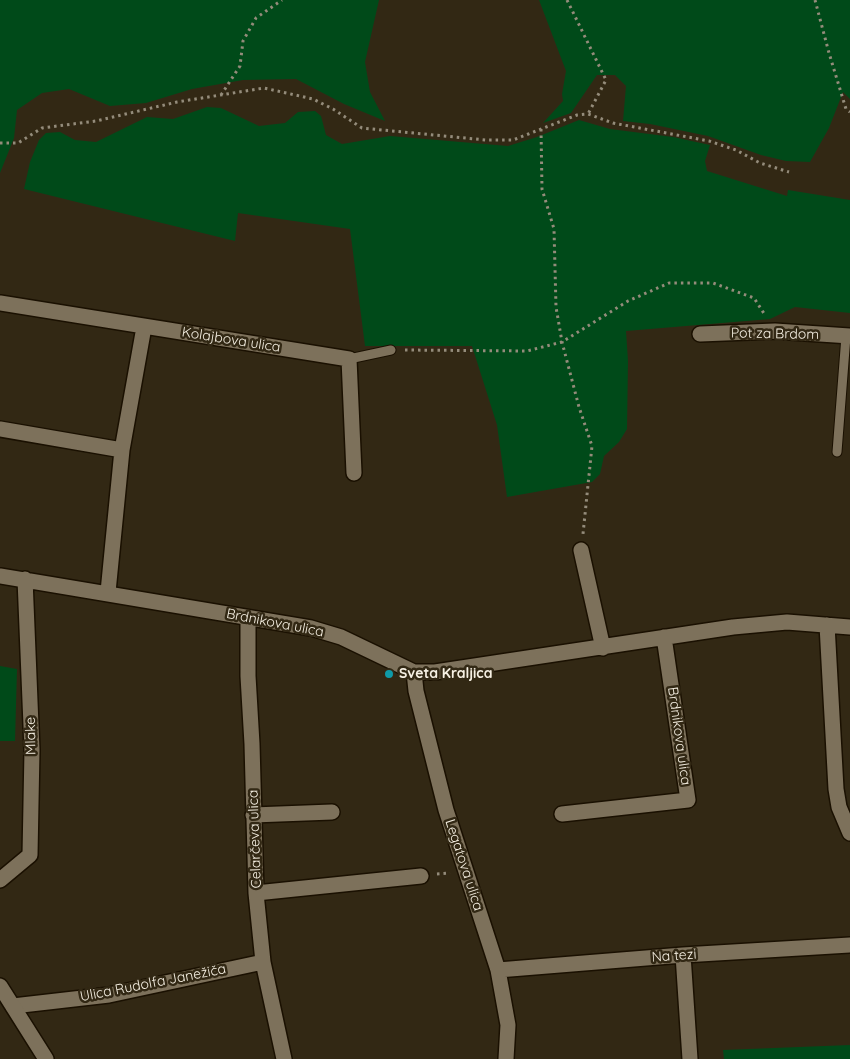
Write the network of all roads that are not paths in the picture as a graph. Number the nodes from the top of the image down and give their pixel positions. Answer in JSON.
{"nodes":[{"id":1,"x":0,"y":303,"type":"edge"},
{"id":2,"x":144,"y":327,"type":"junction"},
{"id":3,"x":700,"y":334,"type":"dead end"},
{"id":4,"x":848,"y":336,"type":"edge"},
{"id":5,"x":392,"y":350,"type":"road end"},
{"id":6,"x":349,"y":359,"type":"junction"},
{"id":7,"x":0,"y":429,"type":"edge"},
{"id":8,"x":122,"y":450,"type":"junction"},
{"id":9,"x":837,"y":452,"type":"dead end"},
{"id":10,"x":354,"y":473,"type":"dead end"},
{"id":11,"x":581,"y":550,"type":"road end"},
{"id":12,"x":0,"y":576,"type":"edge"},
{"id":13,"x":25,"y":579,"type":"junction"},
{"id":14,"x":108,"y":592,"type":"junction"},
{"id":15,"x":248,"y":618,"type":"junction"},
{"id":16,"x":827,"y":626,"type":"junction"},
{"id":17,"x":850,"y":627,"type":"edge"},
{"id":18,"x":664,"y":637,"type":"junction"},
{"id":19,"x":603,"y":648,"type":"junction"},
{"id":20,"x":414,"y":672,"type":"junction"},
{"id":21,"x":332,"y":812,"type":"dead end"},
{"id":22,"x":562,"y":814,"type":"dead end"},
{"id":23,"x":253,"y":815,"type":"junction"},
{"id":24,"x":850,"y":832,"type":"edge"},
{"id":25,"x":421,"y":876,"type":"road end"},
{"id":26,"x":0,"y":880,"type":"edge"},
{"id":27,"x":256,"y":893,"type":"junction"},
{"id":28,"x":850,"y":945,"type":"edge"},
{"id":29,"x":682,"y":955,"type":"junction"},
{"id":30,"x":263,"y":962,"type":"junction"},
{"id":31,"x":498,"y":970,"type":"junction"},
{"id":32,"x":0,"y":986,"type":"edge"},
{"id":33,"x":13,"y":1006,"type":"junction"},
{"id":34,"x":46,"y":1059,"type":"edge"},
{"id":35,"x":284,"y":1059,"type":"edge"},
{"id":36,"x":506,"y":1059,"type":"edge"},
{"id":37,"x":690,"y":1059,"type":"edge"}],
"edges":[{"from":1,"to":2,"type":"street","name":"Kolajbova ulica"},
{"from":2,"to":6,"type":"street","name":"Kolajbova ulica"},
{"from":2,"to":8,"type":"street"},
{"from":3,"to":4,"type":"street","name":"Pot za Brdom"},
{"from":4,"to":9,"type":"lane"},
{"from":5,"to":6,"type":"lane"},
{"from":6,"to":10,"type":"street"},
{"from":7,"to":8,"type":"street"},
{"from":8,"to":14,"type":"street"},
{"from":11,"to":19,"type":"street"},
{"from":12,"to":13,"type":"street","name":"Brdnikova ulica"},
{"from":13,"to":14,"type":"street","name":"Brdnikova ulica"},
{"from":13,"to":26,"type":"street","name":"Mlake"},
{"from":14,"to":15,"type":"street","name":"Brdnikova ulica"},
{"from":15,"to":20,"type":"street","name":"Brdnikova ulica"},
{"from":15,"to":23,"type":"street","name":"Celarčeva ulica"},
{"from":16,"to":17,"type":"street","name":"Brdnikova ulica"},
{"from":16,"to":18,"type":"street","name":"Brdnikova ulica"},
{"from":16,"to":24,"type":"street"},
{"from":18,"to":19,"type":"street","name":"Brdnikova ulica"},
{"from":18,"to":22,"type":"street","name":"Brdnikova ulica"},
{"from":19,"to":20,"type":"street","name":"Brdnikova ulica"},
{"from":20,"to":31,"type":"street","name":"Legatova ulica"},
{"from":21,"to":23,"type":"street"},
{"from":23,"to":27,"type":"street","name":"Celarčeva ulica"},
{"from":25,"to":27,"type":"street"},
{"from":27,"to":30,"type":"street","name":"Celarčeva ulica"},
{"from":28,"to":29,"type":"street","name":"Na tezi"},
{"from":29,"to":31,"type":"street","name":"Na tezi"},
{"from":29,"to":37,"type":"street"},
{"from":30,"to":33,"type":"street","name":"Ulica Rudolfa Janežiča"},
{"from":30,"to":35,"type":"street","name":"Celarčeva ulica"},
{"from":31,"to":36,"type":"street","name":"Legatova ulica"},
{"from":32,"to":33,"type":"street"},
{"from":33,"to":34,"type":"street"}]}
